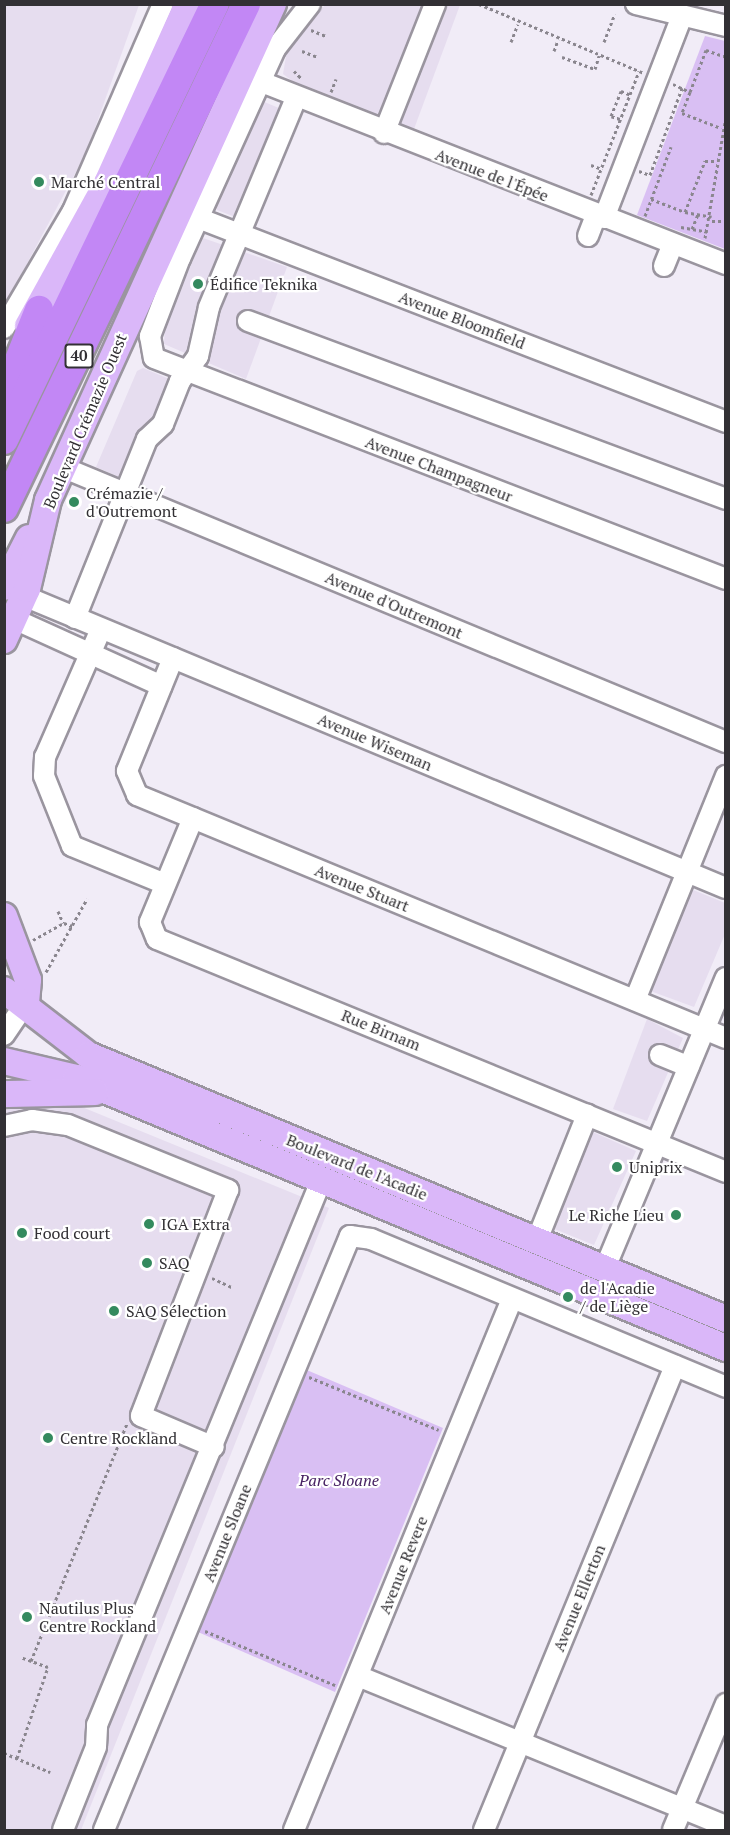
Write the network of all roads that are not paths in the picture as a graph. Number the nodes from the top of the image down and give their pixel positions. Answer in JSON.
{"nodes":[{"id":1,"x":163,"y":4,"type":"edge"},
{"id":2,"x":188,"y":4,"type":"edge"},
{"id":3,"x":215,"y":4,"type":"edge"},
{"id":4,"x":246,"y":4,"type":"edge"},
{"id":5,"x":273,"y":4,"type":"edge"},
{"id":6,"x":310,"y":4,"type":"edge"},
{"id":7,"x":435,"y":4,"type":"edge"},
{"id":8,"x":636,"y":4,"type":"edge"},
{"id":9,"x":682,"y":16,"type":"junction"},
{"id":10,"x":726,"y":26,"type":"edge"},
{"id":11,"x":260,"y":81,"type":"junction"},
{"id":12,"x":296,"y":98,"type":"junction"},
{"id":13,"x":384,"y":133,"type":"junction"},
{"id":14,"x":596,"y":211,"type":"junction"},
{"id":15,"x":198,"y":218,"type":"junction"},
{"id":16,"x":240,"y":234,"type":"junction"},
{"id":17,"x":588,"y":236,"type":"dead end"},
{"id":18,"x":180,"y":258,"type":"junction"},
{"id":19,"x":726,"y":264,"type":"edge"},
{"id":20,"x":135,"y":306,"type":"junction"},
{"id":21,"x":39,"y":310,"type":"junction"},
{"id":22,"x":248,"y":321,"type":"dead end"},
{"id":23,"x":4,"y":328,"type":"edge"},
{"id":24,"x":154,"y":358,"type":"joint"},
{"id":25,"x":4,"y":359,"type":"edge"},
{"id":26,"x":187,"y":373,"type":"junction"},
{"id":27,"x":4,"y":397,"type":"edge"},
{"id":28,"x":726,"y":422,"type":"edge"},
{"id":29,"x":4,"y":441,"type":"edge"},
{"id":30,"x":62,"y":467,"type":"junction"},
{"id":31,"x":126,"y":494,"type":"junction"},
{"id":32,"x":726,"y":499,"type":"edge"},
{"id":33,"x":4,"y":508,"type":"edge"},
{"id":34,"x":726,"y":579,"type":"edge"},
{"id":35,"x":12,"y":610,"type":"edge"},
{"id":36,"x":75,"y":618,"type":"junction"},
{"id":37,"x":101,"y":629,"type":"junction"},
{"id":38,"x":91,"y":652,"type":"junction"},
{"id":39,"x":173,"y":658,"type":"junction"},
{"id":40,"x":162,"y":686,"type":"junction"},
{"id":41,"x":726,"y":742,"type":"edge"},
{"id":42,"x":726,"y":776,"type":"edge"},
{"id":43,"x":193,"y":818,"type":"junction"},
{"id":44,"x":686,"y":872,"type":"junction"},
{"id":45,"x":165,"y":885,"type":"junction"},
{"id":46,"x":726,"y":888,"type":"edge"},
{"id":47,"x":4,"y":916,"type":"edge"},
{"id":48,"x":726,"y":978,"type":"edge"},
{"id":49,"x":15,"y":996,"type":"edge"},
{"id":50,"x":635,"y":1000,"type":"junction"},
{"id":51,"x":704,"y":1029,"type":"junction"},
{"id":52,"x":4,"y":1035,"type":"edge"},
{"id":53,"x":726,"y":1038,"type":"edge"},
{"id":54,"x":660,"y":1055,"type":"dead end"},
{"id":55,"x":4,"y":1061,"type":"edge"},
{"id":56,"x":689,"y":1067,"type":"junction"},
{"id":57,"x":102,"y":1092,"type":"junction"},
{"id":58,"x":4,"y":1094,"type":"edge"},
{"id":59,"x":587,"y":1115,"type":"junction"},
{"id":60,"x":4,"y":1126,"type":"edge"},
{"id":61,"x":657,"y":1144,"type":"junction"},
{"id":62,"x":726,"y":1172,"type":"edge"},
{"id":63,"x":321,"y":1181,"type":"junction"},
{"id":64,"x":537,"y":1240,"type":"junction"},
{"id":65,"x":605,"y":1268,"type":"junction"},
{"id":66,"x":512,"y":1299,"type":"junction"},
{"id":67,"x":726,"y":1318,"type":"edge"},
{"id":68,"x":726,"y":1348,"type":"edge"},
{"id":69,"x":675,"y":1366,"type":"junction"},
{"id":70,"x":726,"y":1387,"type":"edge"},
{"id":71,"x":214,"y":1446,"type":"junction"},
{"id":72,"x":358,"y":1676,"type":"junction"},
{"id":73,"x":726,"y":1704,"type":"edge"},
{"id":74,"x":520,"y":1741,"type":"junction"},
{"id":75,"x":682,"y":1808,"type":"junction"},
{"id":76,"x":726,"y":1826,"type":"edge"},
{"id":77,"x":63,"y":1830,"type":"edge"},
{"id":78,"x":104,"y":1830,"type":"edge"},
{"id":79,"x":294,"y":1830,"type":"edge"},
{"id":80,"x":484,"y":1830,"type":"edge"},
{"id":81,"x":673,"y":1830,"type":"edge"}],
"edges":[{"from":1,"to":23,"type":"street"},
{"from":2,"to":21,"type":"main road"},
{"from":3,"to":29,"type":"highway","number":"40"},
{"from":4,"to":33,"type":"highway","number":"40"},
{"from":5,"to":20,"type":"main road","name":"Boulevard Crémazie Ouest"},
{"from":6,"to":11,"type":"street","name":"Boulevard Crémazie Ouest"},
{"from":7,"to":13,"type":"street"},
{"from":8,"to":9,"type":"street"},
{"from":9,"to":10,"type":"street"},
{"from":9,"to":14,"type":"street"},
{"from":11,"to":12,"type":"street","name":"Avenue de l'Épée"},
{"from":11,"to":15,"type":"street","name":"Boulevard Crémazie Ouest"},
{"from":12,"to":13,"type":"street","name":"Avenue de l'Épée"},
{"from":12,"to":16,"type":"street"},
{"from":13,"to":14,"type":"street","name":"Avenue de l'Épée"},
{"from":14,"to":17,"type":"street"},
{"from":14,"to":19,"type":"street","name":"Avenue de l'Épée"},
{"from":15,"to":16,"type":"street","name":"Avenue Bloomfield"},
{"from":15,"to":18,"type":"street","name":"Boulevard Crémazie Ouest"},
{"from":16,"to":26,"type":"street"},
{"from":16,"to":28,"type":"street","name":"Avenue Bloomfield"},
{"from":18,"to":20,"type":"street","name":"Boulevard Crémazie Ouest"},
{"from":18,"to":24,"type":"street","name":"Boulevard Crémazie Ouest"},
{"from":20,"to":30,"type":"main road","name":"Boulevard Crémazie Ouest"},
{"from":21,"to":25,"type":"main road"},
{"from":21,"to":27,"type":"highway"},
{"from":22,"to":32,"type":"street"},
{"from":24,"to":26,"type":"street","name":"Avenue Champagneur"},
{"from":26,"to":31,"type":"street"},
{"from":26,"to":34,"type":"street","name":"Avenue Champagneur"},
{"from":30,"to":31,"type":"street","name":"Avenue d'Outremont"},
{"from":30,"to":35,"type":"main road","name":"Boulevard Crémazie Ouest"},
{"from":31,"to":36,"type":"street"},
{"from":31,"to":41,"type":"street","name":"Avenue d'Outremont"},
{"from":35,"to":36,"type":"street","name":"Avenue Wiseman"},
{"from":35,"to":38,"type":"street"},
{"from":36,"to":37,"type":"street","name":"Avenue Wiseman"},
{"from":37,"to":38,"type":"street"},
{"from":37,"to":39,"type":"street","name":"Avenue Wiseman"},
{"from":38,"to":40,"type":"street"},
{"from":38,"to":45,"type":"street"},
{"from":39,"to":40,"type":"street","name":"Avenue Stuart"},
{"from":39,"to":44,"type":"street","name":"Avenue Wiseman"},
{"from":40,"to":43,"type":"street","name":"Avenue Stuart"},
{"from":42,"to":44,"type":"street"},
{"from":43,"to":45,"type":"street","name":"Rue Birnam"},
{"from":43,"to":50,"type":"street","name":"Avenue Stuart"},
{"from":44,"to":46,"type":"street","name":"Avenue Wiseman"},
{"from":44,"to":50,"type":"street"},
{"from":45,"to":59,"type":"street","name":"Rue Birnam"},
{"from":47,"to":49,"type":"main road"},
{"from":48,"to":51,"type":"street"},
{"from":49,"to":52,"type":"street"},
{"from":49,"to":64,"type":"main road","name":"Boulevard de l'Acadie"},
{"from":50,"to":51,"type":"street","name":"Avenue Stuart"},
{"from":51,"to":53,"type":"street","name":"Avenue Stuart"},
{"from":51,"to":56,"type":"street"},
{"from":54,"to":56,"type":"street"},
{"from":55,"to":57,"type":"main road","name":"Boulevard de l'Acadie"},
{"from":56,"to":61,"type":"street"},
{"from":57,"to":58,"type":"main road"},
{"from":57,"to":63,"type":"main road","name":"Boulevard de l'Acadie"},
{"from":59,"to":61,"type":"street","name":"Rue Birnam"},
{"from":59,"to":64,"type":"street"},
{"from":60,"to":71,"type":"street"},
{"from":61,"to":62,"type":"street","name":"Rue Birnam"},
{"from":61,"to":65,"type":"street"},
{"from":63,"to":68,"type":"main road","name":"Boulevard de l'Acadie"},
{"from":63,"to":71,"type":"street"},
{"from":64,"to":65,"type":"main road","name":"Boulevard de l'Acadie"},
{"from":65,"to":67,"type":"main road","name":"Boulevard de l'Acadie"},
{"from":66,"to":69,"type":"street"},
{"from":66,"to":72,"type":"street","name":"Avenue Revere"},
{"from":66,"to":78,"type":"street","name":"Avenue Sloane"},
{"from":69,"to":70,"type":"street"},
{"from":69,"to":74,"type":"street","name":"Avenue Ellerton"},
{"from":71,"to":77,"type":"street"},
{"from":72,"to":74,"type":"street"},
{"from":72,"to":79,"type":"street","name":"Avenue Revere"},
{"from":73,"to":75,"type":"street"},
{"from":74,"to":75,"type":"street"},
{"from":74,"to":80,"type":"street","name":"Avenue Ellerton"},
{"from":75,"to":76,"type":"street"},
{"from":75,"to":81,"type":"street"}]}
